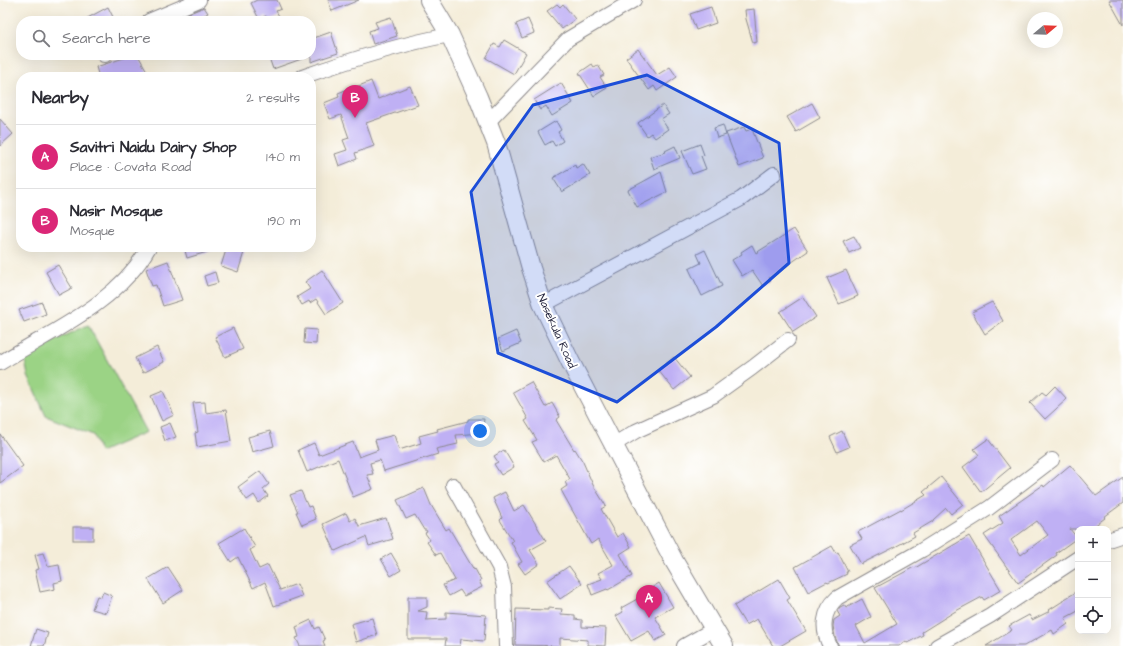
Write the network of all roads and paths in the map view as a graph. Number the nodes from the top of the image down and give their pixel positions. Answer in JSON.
{"nodes":[{"id":1,"x":199,"y":0,"type":"edge"},
{"id":2,"x":429,"y":0,"type":"edge"},
{"id":3,"x":634,"y":0,"type":"edge"},
{"id":4,"x":161,"y":16,"type":"edge"},
{"id":5,"x":450,"y":35,"type":"junction"},
{"id":6,"x":316,"y":72,"type":"edge"},
{"id":7,"x":488,"y":122,"type":"junction"},
{"id":8,"x":774,"y":174,"type":"dead end"},
{"id":9,"x":145,"y":252,"type":"edge"},
{"id":10,"x":544,"y":305,"type":"junction"},
{"id":11,"x":788,"y":340,"type":"dead end"},
{"id":12,"x":0,"y":363,"type":"edge"},
{"id":13,"x":613,"y":445,"type":"junction"},
{"id":14,"x":1052,"y":460,"type":"dead end"},
{"id":15,"x":453,"y":486,"type":"dead end"},
{"id":16,"x":1123,"y":535,"type":"edge"},
{"id":17,"x":1111,"y":539,"type":"edge"},
{"id":18,"x":1075,"y":560,"type":"edge"},
{"id":19,"x":714,"y":629,"type":"junction"},
{"id":20,"x":506,"y":646,"type":"edge"},
{"id":21,"x":684,"y":646,"type":"edge"},
{"id":22,"x":724,"y":646,"type":"edge"},
{"id":23,"x":830,"y":646,"type":"edge"},
{"id":24,"x":937,"y":646,"type":"edge"}],
"edges":[{"from":1,"to":4,"type":"street"},
{"from":2,"to":5,"type":"main road","name":"Nasekula Road"},
{"from":3,"to":7,"type":"street"},
{"from":5,"to":6,"type":"street"},
{"from":5,"to":7,"type":"main road","name":"Nasekula Road"},
{"from":7,"to":10,"type":"main road","name":"Nasekula Road"},
{"from":8,"to":10,"type":"street"},
{"from":9,"to":12,"type":"street"},
{"from":10,"to":13,"type":"main road","name":"Nasekula Road"},
{"from":11,"to":13,"type":"street"},
{"from":13,"to":19,"type":"main road","name":"Nasekula Road"},
{"from":14,"to":23,"type":"street"},
{"from":15,"to":20,"type":"street"},
{"from":16,"to":17,"type":"street"},
{"from":18,"to":24,"type":"street"},
{"from":19,"to":21,"type":"street"},
{"from":19,"to":22,"type":"main road","name":"Nasekula Road"}]}
